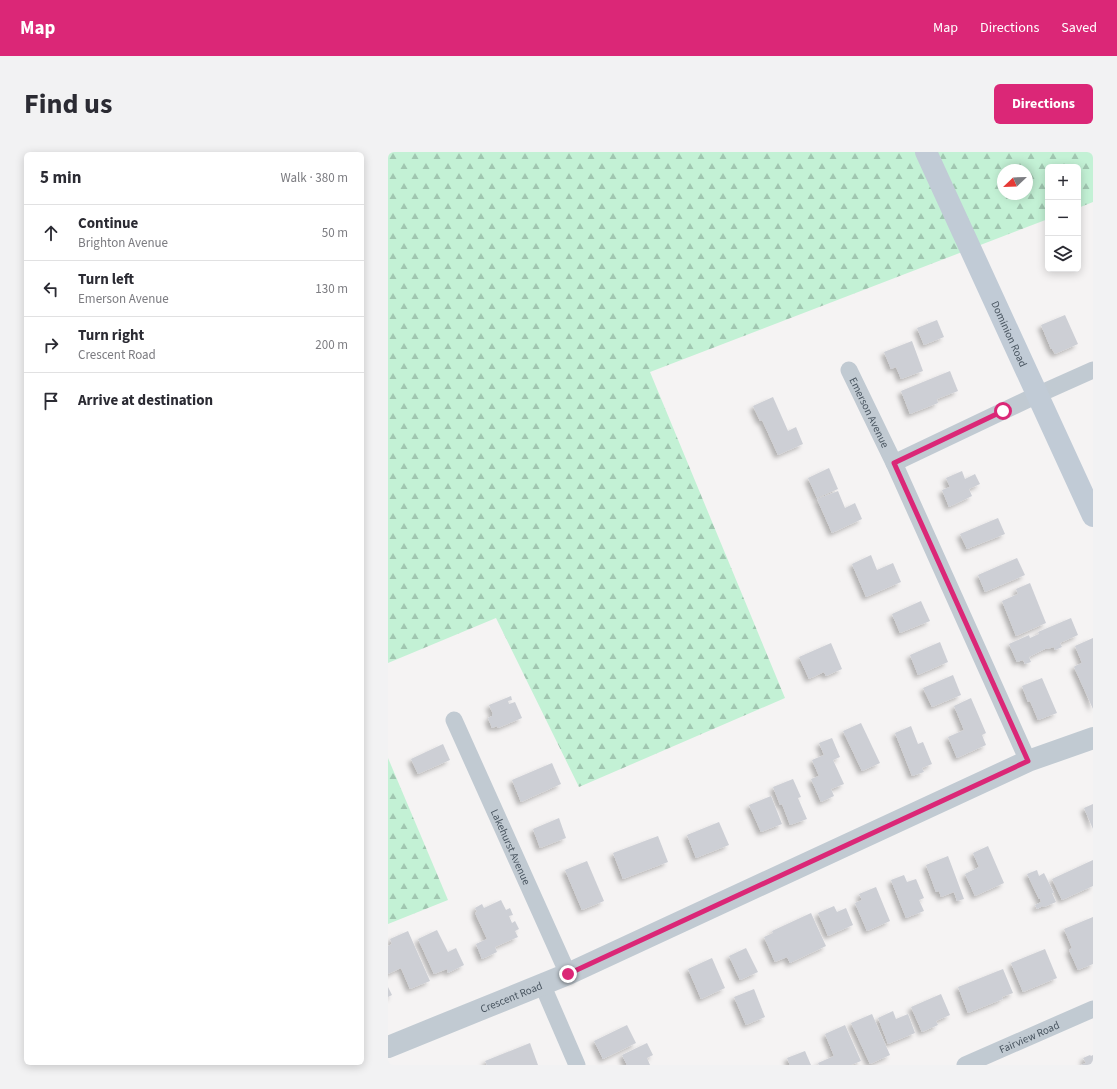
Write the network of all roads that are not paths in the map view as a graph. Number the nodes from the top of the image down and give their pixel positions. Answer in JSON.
{"nodes":[{"id":1,"x":926,"y":152,"type":"edge"},
{"id":2,"x":849,"y":370,"type":"dead end"},
{"id":3,"x":1093,"y":370,"type":"edge"},
{"id":4,"x":1037,"y":395,"type":"junction"},
{"id":5,"x":894,"y":463,"type":"junction"},
{"id":6,"x":1093,"y":516,"type":"edge"},
{"id":7,"x":454,"y":720,"type":"dead end"},
{"id":8,"x":1093,"y":738,"type":"edge"},
{"id":9,"x":1028,"y":761,"type":"junction"},
{"id":10,"x":568,"y":974,"type":"junction"},
{"id":11,"x":542,"y":984,"type":"junction"},
{"id":12,"x":1093,"y":1010,"type":"edge"},
{"id":13,"x":388,"y":1047,"type":"edge"},
{"id":14,"x":577,"y":1065,"type":"edge"},
{"id":15,"x":965,"y":1065,"type":"edge"}],
"edges":[{"from":1,"to":4,"type":"main road","name":"Dominion Road"},
{"from":2,"to":5,"type":"street","name":"Emerson Avenue"},
{"from":3,"to":4,"type":"street"},
{"from":4,"to":5,"type":"street"},
{"from":4,"to":6,"type":"main road","name":"Dominion Road"},
{"from":5,"to":9,"type":"street","name":"Emerson Avenue"},
{"from":7,"to":10,"type":"street","name":"Lakehurst Avenue"},
{"from":8,"to":9,"type":"street","name":"Crescent Road"},
{"from":9,"to":10,"type":"street","name":"Crescent Road"},
{"from":10,"to":11,"type":"street","name":"Crescent Road"},
{"from":11,"to":13,"type":"street","name":"Crescent Road"},
{"from":11,"to":14,"type":"street"},
{"from":12,"to":15,"type":"street","name":"Fairview Road"}]}
